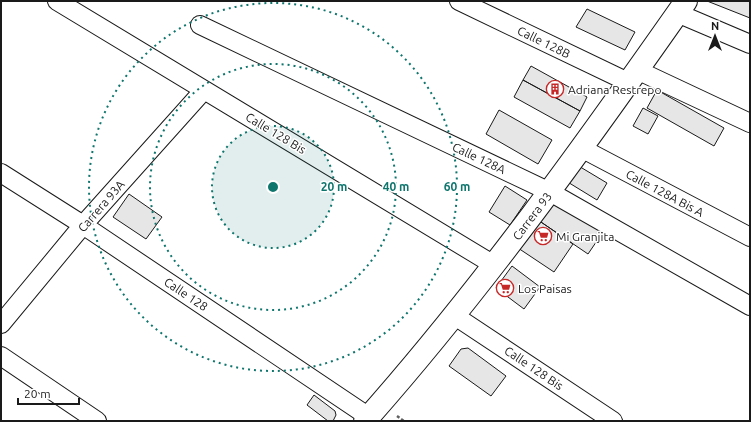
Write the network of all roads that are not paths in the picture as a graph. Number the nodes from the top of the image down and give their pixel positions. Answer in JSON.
{"nodes":[{"id":1,"x":57,"y":1,"type":"edge"},
{"id":2,"x":459,"y":1,"type":"edge"},
{"id":3,"x":682,"y":7,"type":"edge"},
{"id":4,"x":200,"y":25,"type":"dead end"},
{"id":5,"x":750,"y":44,"type":"edge"},
{"id":6,"x":633,"y":76,"type":"junction"},
{"id":7,"x":204,"y":90,"type":"junction"},
{"id":8,"x":750,"y":124,"type":"edge"},
{"id":9,"x":581,"y":148,"type":"junction"},
{"id":10,"x":1,"y":173,"type":"edge"},
{"id":11,"x":550,"y":192,"type":"junction"},
{"id":12,"x":83,"y":225,"type":"junction"},
{"id":13,"x":750,"y":237,"type":"edge"},
{"id":14,"x":494,"y":266,"type":"junction"},
{"id":15,"x":750,"y":306,"type":"edge"},
{"id":16,"x":455,"y":316,"type":"junction"},
{"id":17,"x":1,"y":324,"type":"edge"},
{"id":18,"x":1,"y":356,"type":"edge"},
{"id":19,"x":367,"y":419,"type":"edge"},
{"id":20,"x":97,"y":421,"type":"edge"},
{"id":21,"x":613,"y":421,"type":"edge"}],
"edges":[{"from":1,"to":7,"type":"street","name":"Calle 128 Bis"},
{"from":2,"to":6,"type":"street","name":"Calle 128B"},
{"from":3,"to":5,"type":"street"},
{"from":3,"to":6,"type":"street","name":"Carrera 93"},
{"from":4,"to":11,"type":"street","name":"Calle 128A"},
{"from":6,"to":8,"type":"street","name":"Calle 128B"},
{"from":6,"to":9,"type":"street","name":"Carrera 93"},
{"from":7,"to":12,"type":"street","name":"Carrera 93A"},
{"from":7,"to":14,"type":"street","name":"Calle 128 Bis"},
{"from":9,"to":11,"type":"street","name":"Carrera 93"},
{"from":9,"to":13,"type":"street","name":"Calle 128A Bis A"},
{"from":10,"to":12,"type":"street","name":"Calle 128"},
{"from":11,"to":14,"type":"street","name":"Carrera 93"},
{"from":11,"to":15,"type":"street","name":"Calle 128A"},
{"from":12,"to":17,"type":"street","name":"Carrera 93A"},
{"from":12,"to":19,"type":"street","name":"Calle 128"},
{"from":14,"to":16,"type":"street","name":"Carrera 93"},
{"from":16,"to":19,"type":"street","name":"Carrera 93"},
{"from":16,"to":21,"type":"street","name":"Calle 128 Bis"},
{"from":18,"to":20,"type":"street"}]}
